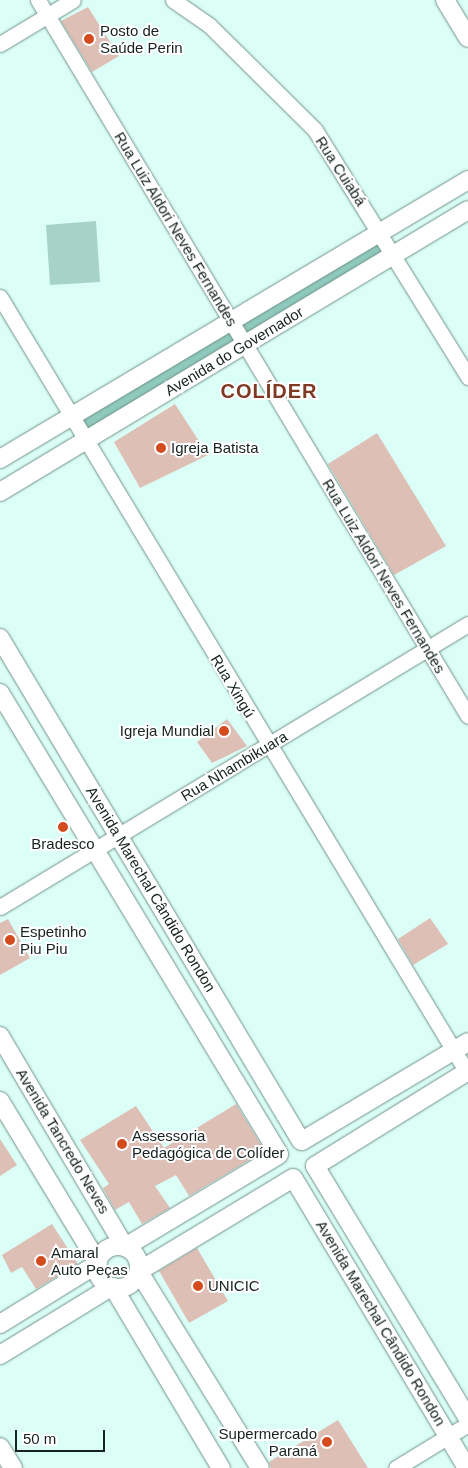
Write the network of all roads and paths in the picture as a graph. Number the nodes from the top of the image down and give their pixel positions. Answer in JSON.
{"nodes":[{"id":1,"x":38,"y":0,"type":"edge"},
{"id":2,"x":73,"y":0,"type":"edge"},
{"id":3,"x":173,"y":0,"type":"edge"},
{"id":4,"x":445,"y":0,"type":"edge"},
{"id":5,"x":47,"y":15,"type":"junction"},
{"id":6,"x":468,"y":38,"type":"edge"},
{"id":7,"x":0,"y":44,"type":"edge"},
{"id":8,"x":468,"y":180,"type":"edge"},
{"id":9,"x":468,"y":210,"type":"edge"},
{"id":10,"x":380,"y":232,"type":"junction"},
{"id":11,"x":394,"y":254,"type":"junction"},
{"id":12,"x":0,"y":297,"type":"edge"},
{"id":13,"x":231,"y":321,"type":"junction"},
{"id":14,"x":245,"y":345,"type":"junction"},
{"id":15,"x":468,"y":377,"type":"edge"},
{"id":16,"x":72,"y":416,"type":"junction"},
{"id":17,"x":86,"y":441,"type":"junction"},
{"id":18,"x":0,"y":459,"type":"edge"},
{"id":19,"x":0,"y":492,"type":"edge"},
{"id":20,"x":468,"y":624,"type":"edge"},
{"id":21,"x":0,"y":638,"type":"edge"},
{"id":22,"x":428,"y":649,"type":"junction"},
{"id":23,"x":0,"y":693,"type":"edge"},
{"id":24,"x":468,"y":716,"type":"edge"},
{"id":25,"x":269,"y":745,"type":"junction"},
{"id":26,"x":118,"y":836,"type":"junction"},
{"id":27,"x":94,"y":850,"type":"junction"},
{"id":28,"x":0,"y":908,"type":"edge"},
{"id":29,"x":0,"y":1036,"type":"edge"},
{"id":30,"x":461,"y":1046,"type":"edge"},
{"id":31,"x":467,"y":1072,"type":"edge"},
{"id":32,"x":0,"y":1100,"type":"edge"},
{"id":33,"x":301,"y":1141,"type":"junction"},
{"id":34,"x":279,"y":1155,"type":"junction"},
{"id":35,"x":315,"y":1166,"type":"junction"},
{"id":36,"x":294,"y":1178,"type":"junction"},
{"id":37,"x":125,"y":1247,"type":"junction"},
{"id":38,"x":98,"y":1264,"type":"junction"},
{"id":39,"x":139,"y":1271,"type":"junction"},
{"id":40,"x":112,"y":1287,"type":"junction"},
{"id":41,"x":0,"y":1324,"type":"edge"},
{"id":42,"x":0,"y":1355,"type":"edge"},
{"id":43,"x":468,"y":1419,"type":"edge"},
{"id":44,"x":468,"y":1424,"type":"edge"},
{"id":45,"x":448,"y":1436,"type":"junction"},
{"id":46,"x":0,"y":1447,"type":"edge"},
{"id":47,"x":13,"y":1468,"type":"edge"},
{"id":48,"x":221,"y":1468,"type":"edge"},
{"id":49,"x":260,"y":1468,"type":"edge"},
{"id":50,"x":396,"y":1468,"type":"edge"},
{"id":51,"x":467,"y":1468,"type":"edge"}],
"edges":[{"from":1,"to":5,"type":"street","name":"Rua Luiz Aldori Neves Fernandes"},
{"from":2,"to":5,"type":"street"},
{"from":3,"to":10,"type":"street","name":"Rua Cuiabá"},
{"from":4,"to":6,"type":"street"},
{"from":5,"to":7,"type":"street"},
{"from":5,"to":13,"type":"street","name":"Rua Luiz Aldori Neves Fernandes"},
{"from":8,"to":10,"type":"street","name":"Avenida do Governador"},
{"from":9,"to":11,"type":"street","name":"Avenida do Governador"},
{"from":10,"to":11,"type":"street","name":"Rua Cuiabá"},
{"from":10,"to":13,"type":"street","name":"Avenida do Governador"},
{"from":11,"to":14,"type":"street","name":"Avenida do Governador"},
{"from":11,"to":15,"type":"street","name":"Rua Cuiabá"},
{"from":12,"to":16,"type":"street","name":"Rua Xingú"},
{"from":13,"to":14,"type":"street","name":"Rua Luiz Aldori Neves Fernandes"},
{"from":13,"to":16,"type":"street","name":"Avenida do Governador"},
{"from":14,"to":17,"type":"street","name":"Avenida do Governador"},
{"from":14,"to":22,"type":"street","name":"Rua Luiz Aldori Neves Fernandes"},
{"from":16,"to":17,"type":"street","name":"Rua Xingú"},
{"from":16,"to":18,"type":"street","name":"Avenida do Governador"},
{"from":17,"to":19,"type":"street","name":"Avenida do Governador"},
{"from":17,"to":25,"type":"street","name":"Rua Xingú"},
{"from":20,"to":22,"type":"street","name":"Rua Nhambikuara"},
{"from":21,"to":26,"type":"street","name":"Avenida Marechal Cândido Rondon"},
{"from":22,"to":24,"type":"street","name":"Rua Luiz Aldori Neves Fernandes"},
{"from":22,"to":25,"type":"street","name":"Rua Nhambikuara"},
{"from":23,"to":27,"type":"street","name":"Avenida Marechal Cândido Rondon"},
{"from":25,"to":26,"type":"street","name":"Rua Nhambikuara"},
{"from":25,"to":30,"type":"street","name":"Rua Xingú"},
{"from":26,"to":27,"type":"street","name":"Rua Nhambikuara"},
{"from":26,"to":33,"type":"street","name":"Avenida Marechal Cândido Rondon"},
{"from":27,"to":28,"type":"street","name":"Rua Nhambikuara"},
{"from":27,"to":34,"type":"street","name":"Avenida Marechal Cândido Rondon"},
{"from":29,"to":37,"type":"street","name":"Avenida Tancredo Neves"},
{"from":30,"to":31,"type":"street","name":"Rua Xingú"},
{"from":30,"to":33,"type":"street"},
{"from":31,"to":35,"type":"street"},
{"from":32,"to":38,"type":"street"},
{"from":33,"to":34,"type":"street"},
{"from":33,"to":35,"type":"street"},
{"from":34,"to":36,"type":"street"},
{"from":34,"to":37,"type":"street"},
{"from":35,"to":36,"type":"street"},
{"from":35,"to":43,"type":"street","name":"Avenida Marechal Cândido Rondon"},
{"from":36,"to":39,"type":"street"},
{"from":36,"to":45,"type":"street","name":"Avenida Marechal Cândido Rondon"},
{"from":37,"to":38,"type":"street"},
{"from":37,"to":39,"type":"street"},
{"from":38,"to":40,"type":"street"},
{"from":38,"to":41,"type":"street"},
{"from":39,"to":40,"type":"street"},
{"from":39,"to":49,"type":"street"},
{"from":40,"to":42,"type":"street"},
{"from":40,"to":48,"type":"street"},
{"from":44,"to":45,"type":"street"},
{"from":45,"to":50,"type":"street"},
{"from":45,"to":51,"type":"street","name":"Avenida Marechal Cândido Rondon"},
{"from":46,"to":47,"type":"street"}]}
